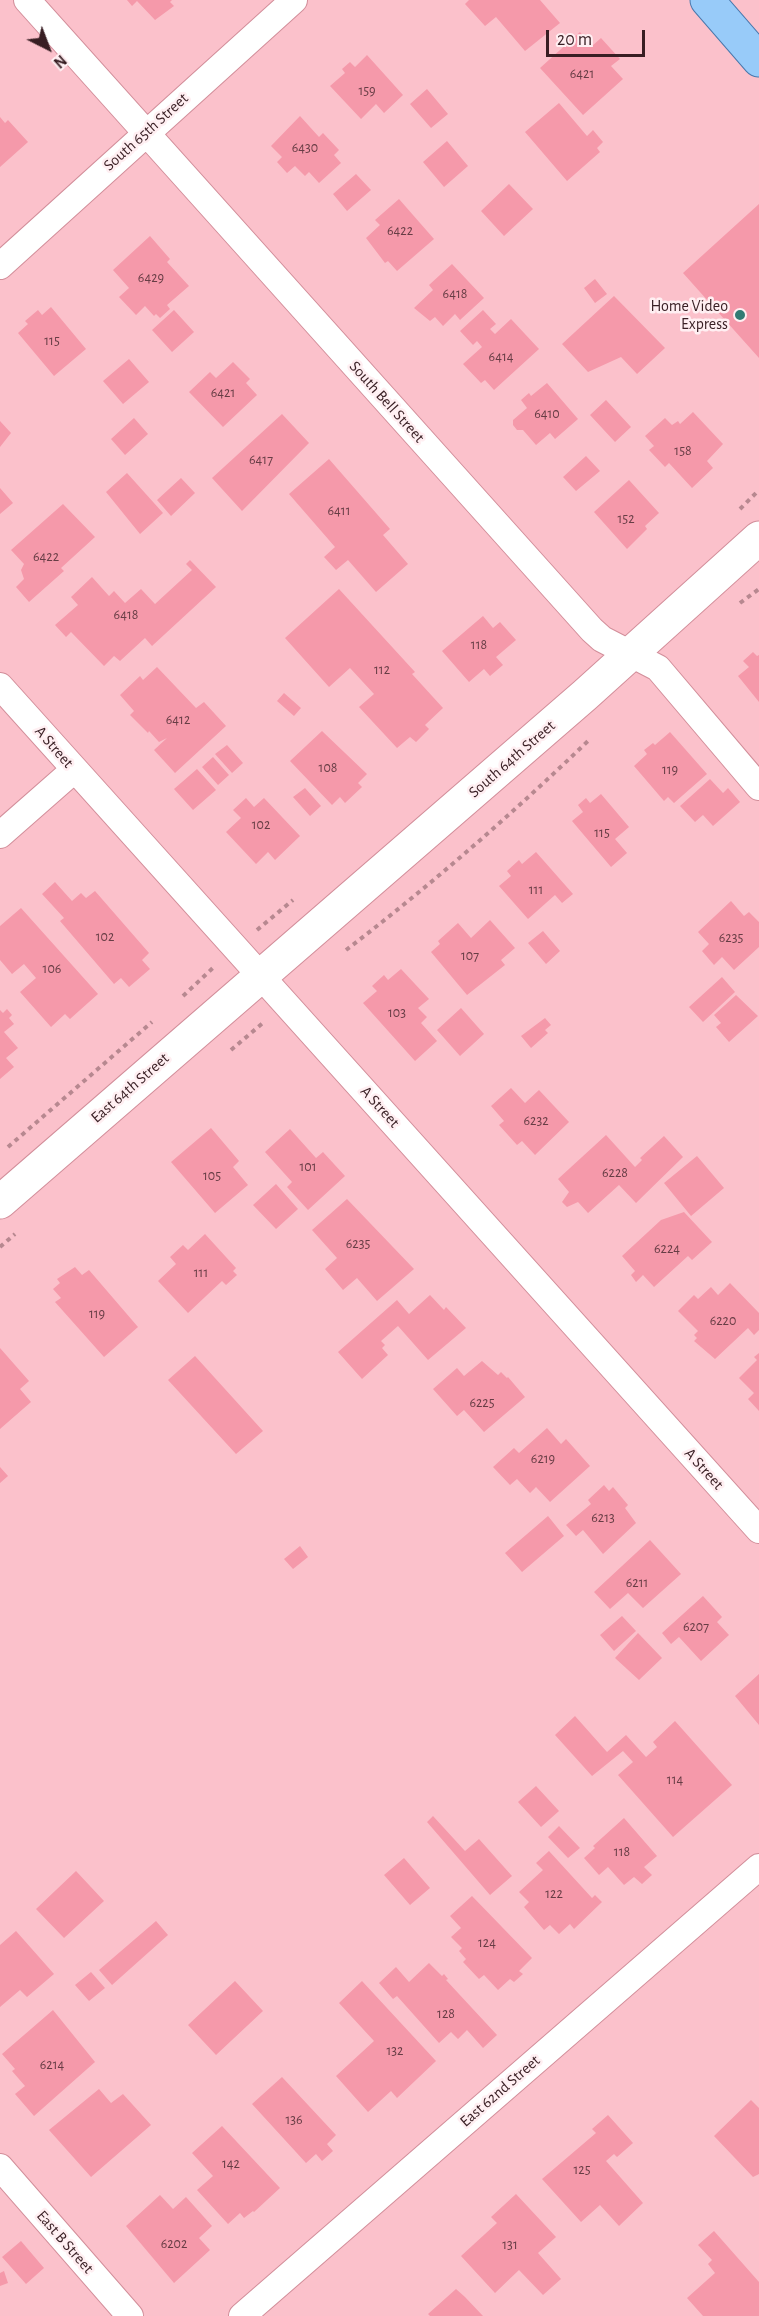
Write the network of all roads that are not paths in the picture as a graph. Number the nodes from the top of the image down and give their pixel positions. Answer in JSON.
{"nodes":[{"id":1,"x":27,"y":0,"type":"edge"},
{"id":2,"x":294,"y":0,"type":"edge"},
{"id":3,"x":707,"y":0,"type":"edge"},
{"id":4,"x":759,"y":60,"type":"edge"},
{"id":5,"x":144,"y":133,"type":"junction"},
{"id":6,"x":0,"y":266,"type":"edge"},
{"id":7,"x":759,"y":538,"type":"edge"},
{"id":8,"x":631,"y":654,"type":"junction"},
{"id":9,"x":0,"y":686,"type":"edge"},
{"id":10,"x":74,"y":770,"type":"junction"},
{"id":11,"x":759,"y":787,"type":"edge"},
{"id":12,"x":0,"y":835,"type":"edge"},
{"id":13,"x":261,"y":975,"type":"junction"},
{"id":14,"x":0,"y":1202,"type":"edge"},
{"id":15,"x":759,"y":1530,"type":"edge"},
{"id":16,"x":759,"y":1867,"type":"edge"},
{"id":17,"x":0,"y":2167,"type":"edge"},
{"id":18,"x":129,"y":2316,"type":"edge"},
{"id":19,"x":242,"y":2316,"type":"edge"}],
"edges":[{"from":1,"to":5,"type":"street","name":"South Bell Street"},
{"from":2,"to":5,"type":"street","name":"South 65th Street"},
{"from":3,"to":4,"type":"main road"},
{"from":5,"to":6,"type":"street","name":"South 65th Street"},
{"from":5,"to":8,"type":"street","name":"South Bell Street"},
{"from":7,"to":8,"type":"street","name":"South 64th Street"},
{"from":8,"to":11,"type":"street","name":"South Bell Street"},
{"from":8,"to":13,"type":"street","name":"South 64th Street"},
{"from":9,"to":10,"type":"street","name":"A Street"},
{"from":10,"to":12,"type":"street"},
{"from":10,"to":13,"type":"street","name":"A Street"},
{"from":13,"to":14,"type":"street","name":"East 64th Street"},
{"from":13,"to":15,"type":"street","name":"A Street"},
{"from":16,"to":19,"type":"street","name":"East 62nd Street"},
{"from":17,"to":18,"type":"street","name":"East B Street"}]}
